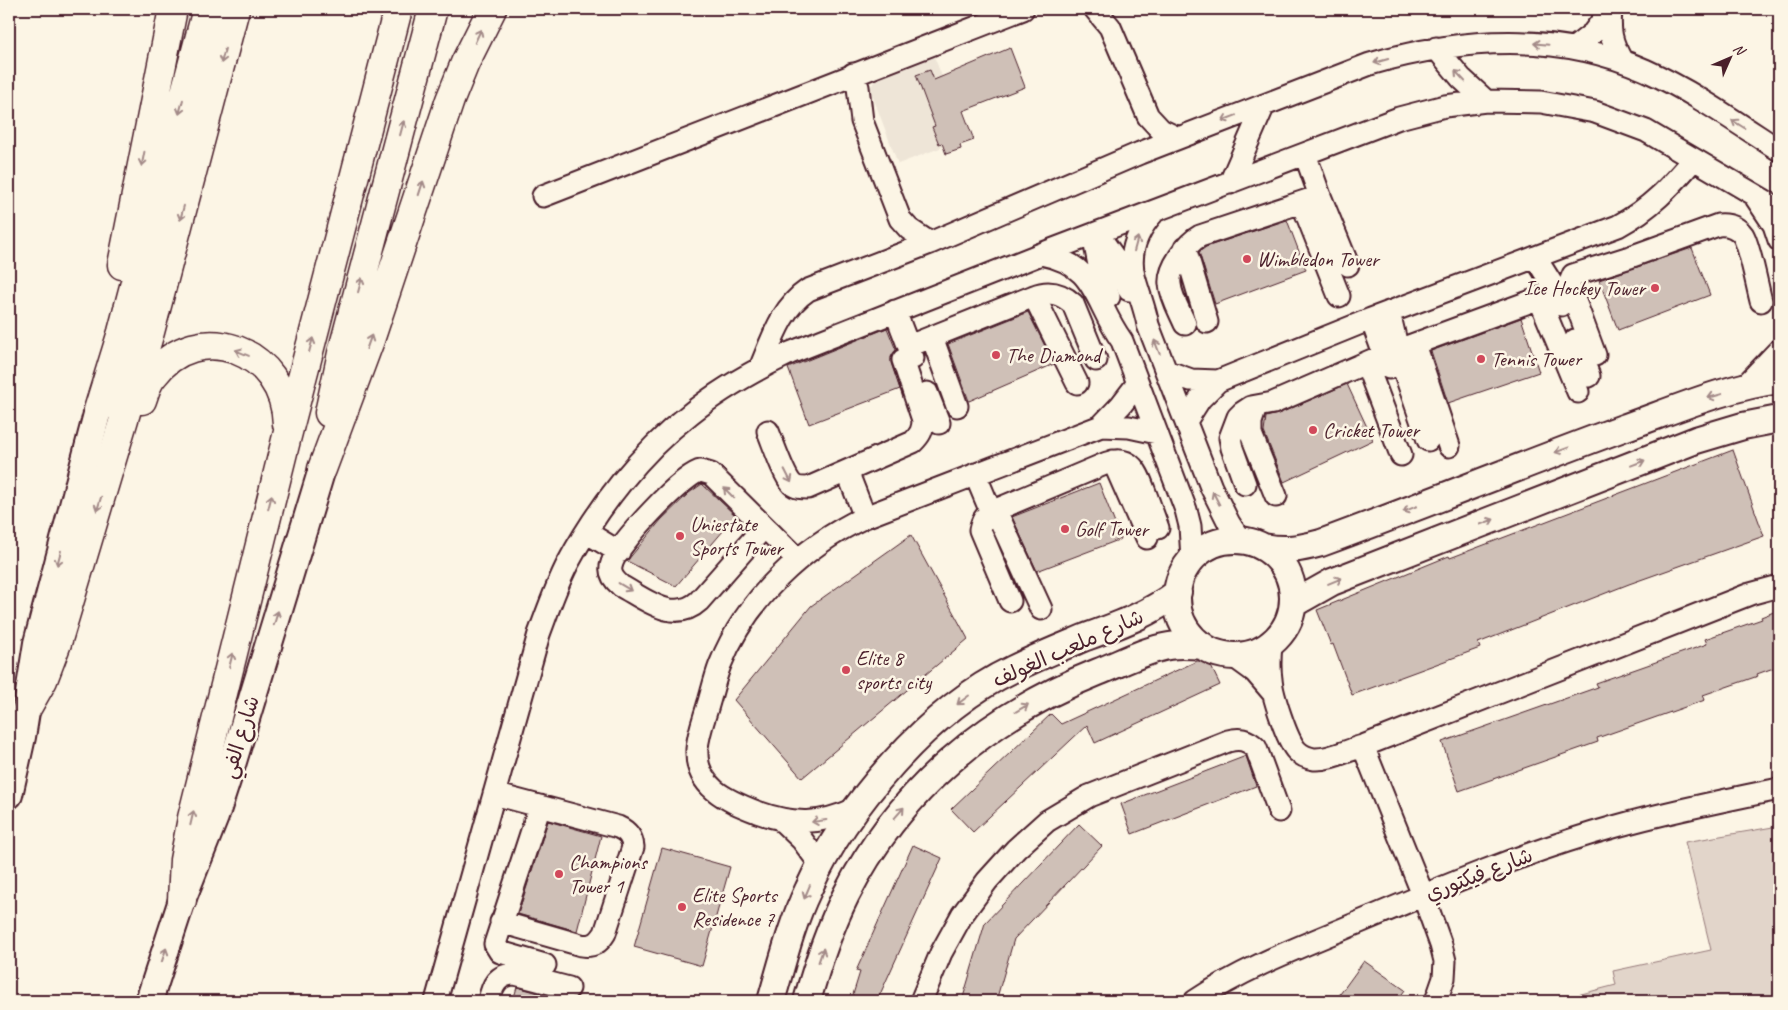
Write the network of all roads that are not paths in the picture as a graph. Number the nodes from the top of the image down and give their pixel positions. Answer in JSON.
{"nodes":[{"id":1,"x":173,"y":9,"type":"edge"},
{"id":2,"x":206,"y":9,"type":"edge"},
{"id":3,"x":236,"y":9,"type":"edge"},
{"id":4,"x":398,"y":9,"type":"edge"},
{"id":5,"x":433,"y":9,"type":"edge"},
{"id":6,"x":492,"y":9,"type":"edge"},
{"id":7,"x":1023,"y":9,"type":"edge"},
{"id":8,"x":1095,"y":9,"type":"edge"},
{"id":9,"x":1611,"y":9,"type":"edge"},
{"id":10,"x":1110,"y":18,"type":"edge"},
{"id":11,"x":1436,"y":48,"type":"junction"},
{"id":12,"x":1574,"y":48,"type":"junction"},
{"id":13,"x":1622,"y":61,"type":"junction"},
{"id":14,"x":844,"y":77,"type":"junction"},
{"id":15,"x":1486,"y":101,"type":"junction"},
{"id":16,"x":1264,"y":105,"type":"junction"},
{"id":17,"x":1148,"y":116,"type":"junction"},
{"id":18,"x":1178,"y":138,"type":"junction"},
{"id":19,"x":1779,"y":150,"type":"edge"},
{"id":20,"x":1140,"y":153,"type":"junction"},
{"id":21,"x":1305,"y":154,"type":"junction"},
{"id":22,"x":1694,"y":159,"type":"junction"},
{"id":23,"x":1230,"y":183,"type":"junction"},
{"id":24,"x":1752,"y":192,"type":"junction"},
{"id":25,"x":543,"y":196,"type":"dead end"},
{"id":26,"x":1311,"y":200,"type":"junction"},
{"id":27,"x":1779,"y":209,"type":"edge"},
{"id":28,"x":1155,"y":211,"type":"junction"},
{"id":29,"x":900,"y":219,"type":"junction"},
{"id":30,"x":1618,"y":226,"type":"junction"},
{"id":31,"x":1095,"y":234,"type":"junction"},
{"id":32,"x":1779,"y":240,"type":"edge"},
{"id":33,"x":930,"y":243,"type":"junction"},
{"id":34,"x":1185,"y":248,"type":"junction"},
{"id":35,"x":1041,"y":254,"type":"junction"},
{"id":36,"x":1535,"y":257,"type":"junction"},
{"id":37,"x":1630,"y":257,"type":"junction"},
{"id":38,"x":887,"y":260,"type":"junction"},
{"id":39,"x":1348,"y":265,"type":"dead end"},
{"id":40,"x":1548,"y":295,"type":"junction"},
{"id":41,"x":1034,"y":296,"type":"junction"},
{"id":42,"x":1339,"y":296,"type":"dead end"},
{"id":43,"x":1761,"y":301,"type":"dead end"},
{"id":44,"x":895,"y":312,"type":"junction"},
{"id":45,"x":1380,"y":316,"type":"junction"},
{"id":46,"x":1206,"y":322,"type":"dead end"},
{"id":47,"x":1185,"y":324,"type":"dead end"},
{"id":48,"x":1148,"y":325,"type":"junction"},
{"id":49,"x":932,"y":337,"type":"junction"},
{"id":50,"x":1122,"y":341,"type":"junction"},
{"id":51,"x":1779,"y":350,"type":"edge"},
{"id":52,"x":906,"y":353,"type":"junction"},
{"id":53,"x":1391,"y":353,"type":"junction"},
{"id":54,"x":1595,"y":355,"type":"dead end"},
{"id":55,"x":1096,"y":360,"type":"dead end"},
{"id":56,"x":760,"y":368,"type":"junction"},
{"id":57,"x":1166,"y":370,"type":"junction"},
{"id":58,"x":1779,"y":380,"type":"edge"},
{"id":59,"x":1218,"y":381,"type":"junction"},
{"id":60,"x":1077,"y":383,"type":"dead end"},
{"id":61,"x":1138,"y":383,"type":"junction"},
{"id":62,"x":1583,"y":384,"type":"dead end"},
{"id":63,"x":1743,"y":388,"type":"junction"},
{"id":64,"x":957,"y":406,"type":"dead end"},
{"id":65,"x":1256,"y":407,"type":"junction"},
{"id":66,"x":98,"y":410,"type":"junction"},
{"id":67,"x":1779,"y":419,"type":"edge"},
{"id":68,"x":1186,"y":421,"type":"junction"},
{"id":69,"x":939,"y":424,"type":"dead end"},
{"id":70,"x":1102,"y":426,"type":"junction"},
{"id":71,"x":768,"y":431,"type":"dead end"},
{"id":72,"x":1156,"y":433,"type":"junction"},
{"id":73,"x":287,"y":436,"type":"junction"},
{"id":74,"x":1415,"y":446,"type":"dead end"},
{"id":75,"x":1448,"y":446,"type":"dead end"},
{"id":76,"x":322,"y":469,"type":"junction"},
{"id":77,"x":108,"y":471,"type":"junction"},
{"id":78,"x":847,"y":471,"type":"junction"},
{"id":79,"x":975,"y":474,"type":"junction"},
{"id":80,"x":1246,"y":484,"type":"dead end"},
{"id":81,"x":1276,"y":496,"type":"dead end"},
{"id":82,"x":994,"y":511,"type":"junction"},
{"id":83,"x":865,"y":517,"type":"junction"},
{"id":84,"x":764,"y":527,"type":"junction"},
{"id":85,"x":586,"y":532,"type":"junction"},
{"id":86,"x":1153,"y":533,"type":"dead end"},
{"id":87,"x":1252,"y":544,"type":"junction"},
{"id":88,"x":618,"y":552,"type":"junction"},
{"id":89,"x":1192,"y":559,"type":"junction"},
{"id":90,"x":798,"y":560,"type":"junction"},
{"id":91,"x":1779,"y":586,"type":"edge"},
{"id":92,"x":1178,"y":592,"type":"junction"},
{"id":93,"x":1010,"y":601,"type":"dead end"},
{"id":94,"x":1293,"y":604,"type":"junction"},
{"id":95,"x":1041,"y":609,"type":"dead end"},
{"id":96,"x":1271,"y":644,"type":"junction"},
{"id":97,"x":1203,"y":646,"type":"junction"},
{"id":98,"x":1233,"y":656,"type":"junction"},
{"id":99,"x":1273,"y":694,"type":"junction"},
{"id":100,"x":27,"y":708,"type":"junction"},
{"id":101,"x":1362,"y":746,"type":"junction"},
{"id":102,"x":1779,"y":789,"type":"edge"},
{"id":103,"x":494,"y":794,"type":"junction"},
{"id":104,"x":9,"y":795,"type":"edge"},
{"id":105,"x":540,"y":806,"type":"junction"},
{"id":106,"x":855,"y":809,"type":"junction"},
{"id":107,"x":1279,"y":811,"type":"dead end"},
{"id":108,"x":780,"y":820,"type":"junction"},
{"id":109,"x":820,"y":864,"type":"junction"},
{"id":110,"x":1423,"y":895,"type":"junction"},
{"id":111,"x":182,"y":900,"type":"junction"},
{"id":112,"x":499,"y":931,"type":"junction"},
{"id":113,"x":545,"y":960,"type":"dead end"},
{"id":114,"x":569,"y":988,"type":"dead end"},
{"id":115,"x":149,"y":1001,"type":"edge"},
{"id":116,"x":436,"y":1001,"type":"edge"},
{"id":117,"x":489,"y":1001,"type":"edge"},
{"id":118,"x":771,"y":1001,"type":"edge"},
{"id":119,"x":807,"y":1001,"type":"edge"},
{"id":120,"x":921,"y":1001,"type":"edge"},
{"id":121,"x":1194,"y":1001,"type":"edge"},
{"id":122,"x":1436,"y":1001,"type":"edge"}],
"edges":[{"from":1,"to":66,"type":"highway","one_way":true},
{"from":2,"to":66,"type":"highway","one_way":true},
{"from":3,"to":77,"type":"highway","one_way":true},
{"from":73,"to":4,"type":"highway","one_way":true},
{"from":76,"to":5,"type":"highway","one_way":true},
{"from":76,"to":6,"type":"highway","one_way":true},
{"from":7,"to":14,"type":"street"},
{"from":8,"to":10,"type":"street"},
{"from":9,"to":12,"type":"street"},
{"from":9,"to":13,"type":"street"},
{"from":10,"to":17,"type":"street"},
{"from":12,"to":11,"type":"street","one_way":true},
{"from":15,"to":11,"type":"street","one_way":true},
{"from":11,"to":16,"type":"street","one_way":true},
{"from":12,"to":13,"type":"street"},
{"from":19,"to":13,"type":"street","one_way":true},
{"from":14,"to":25,"type":"street"},
{"from":14,"to":29,"type":"street"},
{"from":15,"to":21,"type":"street"},
{"from":15,"to":22,"type":"street"},
{"from":16,"to":18,"type":"street","one_way":true},
{"from":16,"to":23,"type":"street"},
{"from":17,"to":18,"type":"street"},
{"from":17,"to":20,"type":"street"},
{"from":18,"to":20,"type":"street"},
{"from":20,"to":33,"type":"street"},
{"from":21,"to":23,"type":"street"},
{"from":21,"to":26,"type":"street"},
{"from":22,"to":24,"type":"street"},
{"from":22,"to":30,"type":"street"},
{"from":23,"to":28,"type":"street"},
{"from":24,"to":27,"type":"street"},
{"from":24,"to":32,"type":"street"},
{"from":26,"to":34,"type":"street"},
{"from":26,"to":39,"type":"street"},
{"from":26,"to":42,"type":"street"},
{"from":28,"to":31,"type":"street"},
{"from":48,"to":28,"type":"street","one_way":true},
{"from":29,"to":33,"type":"street"},
{"from":29,"to":38,"type":"street"},
{"from":30,"to":36,"type":"street"},
{"from":30,"to":37,"type":"street"},
{"from":31,"to":35,"type":"street"},
{"from":31,"to":48,"type":"street"},
{"from":31,"to":50,"type":"street"},
{"from":33,"to":38,"type":"street"},
{"from":34,"to":46,"type":"street"},
{"from":34,"to":47,"type":"street"},
{"from":35,"to":44,"type":"street"},
{"from":35,"to":50,"type":"street"},
{"from":36,"to":40,"type":"street"},
{"from":36,"to":45,"type":"street"},
{"from":37,"to":43,"type":"street"},
{"from":37,"to":54,"type":"street"},
{"from":38,"to":56,"type":"street"},
{"from":40,"to":53,"type":"street"},
{"from":40,"to":62,"type":"street"},
{"from":41,"to":49,"type":"street"},
{"from":41,"to":55,"type":"street"},
{"from":41,"to":60,"type":"street"},
{"from":44,"to":52,"type":"street"},
{"from":44,"to":56,"type":"street"},
{"from":45,"to":53,"type":"street"},
{"from":45,"to":59,"type":"street"},
{"from":57,"to":48,"type":"street","one_way":true},
{"from":49,"to":52,"type":"street"},
{"from":49,"to":64,"type":"street"},
{"from":50,"to":61,"type":"street"},
{"from":51,"to":63,"type":"street"},
{"from":52,"to":69,"type":"street"},
{"from":52,"to":78,"type":"street"},
{"from":53,"to":65,"type":"street"},
{"from":53,"to":74,"type":"street"},
{"from":53,"to":75,"type":"street"},
{"from":56,"to":85,"type":"street"},
{"from":57,"to":59,"type":"street"},
{"from":57,"to":68,"type":"street"},
{"from":58,"to":63,"type":"street"},
{"from":59,"to":68,"type":"street"},
{"from":61,"to":70,"type":"street"},
{"from":61,"to":72,"type":"street"},
{"from":63,"to":87,"type":"street","one_way":true},
{"from":65,"to":80,"type":"street"},
{"from":65,"to":81,"type":"street"},
{"from":66,"to":100,"type":"street","one_way":true},
{"from":94,"to":67,"type":"street","one_way":true},
{"from":87,"to":68,"type":"street","one_way":true},
{"from":70,"to":72,"type":"street"},
{"from":70,"to":79,"type":"street"},
{"from":71,"to":78,"type":"street","one_way":true},
{"from":72,"to":89,"type":"street"},
{"from":73,"to":77,"type":"highway","one_way":true},
{"from":111,"to":73,"type":"highway","one_way":true},
{"from":111,"to":76,"type":"street","name":"شارع الفي","one_way":true},
{"from":77,"to":100,"type":"highway","one_way":true},
{"from":78,"to":83,"type":"street"},
{"from":79,"to":82,"type":"street"},
{"from":79,"to":83,"type":"street"},
{"from":82,"to":86,"type":"street"},
{"from":82,"to":93,"type":"street"},
{"from":82,"to":95,"type":"street"},
{"from":83,"to":90,"type":"street"},
{"from":84,"to":88,"type":"street","one_way":true},
{"from":88,"to":84,"type":"street","one_way":true},
{"from":84,"to":90,"type":"street"},
{"from":85,"to":88,"type":"street"},
{"from":85,"to":103,"type":"street"},
{"from":87,"to":89,"type":"street"},
{"from":87,"to":94,"type":"street"},
{"from":89,"to":92,"type":"street"},
{"from":90,"to":108,"type":"street"},
{"from":91,"to":101,"type":"street"},
{"from":92,"to":97,"type":"street"},
{"from":92,"to":106,"type":"street","name":"شارع ملعب الغولف","one_way":true},
{"from":94,"to":96,"type":"street"},
{"from":96,"to":98,"type":"street"},
{"from":96,"to":99,"type":"street"},
{"from":97,"to":98,"type":"street"},
{"from":119,"to":97,"type":"street","name":"شارع ملعب الغولف","one_way":true},
{"from":98,"to":99,"type":"street"},
{"from":99,"to":101,"type":"street"},
{"from":100,"to":104,"type":"street"},
{"from":101,"to":110,"type":"street"},
{"from":102,"to":110,"type":"street","name":"شارع فيكتوري"},
{"from":103,"to":105,"type":"street"},
{"from":103,"to":116,"type":"street"},
{"from":105,"to":112,"type":"street"},
{"from":105,"to":112,"type":"street"},
{"from":106,"to":108,"type":"street","one_way":true},
{"from":106,"to":109,"type":"street","name":"شارع ملعب الغولف"},
{"from":107,"to":120,"type":"street"},
{"from":108,"to":109,"type":"street"},
{"from":109,"to":118,"type":"street","name":"شارع ملعب الغولف","one_way":true},
{"from":110,"to":121,"type":"street","name":"شارع فيكتوري"},
{"from":110,"to":122,"type":"street"},
{"from":115,"to":111,"type":"street","name":"شارع الفي","one_way":true},
{"from":112,"to":113,"type":"street"},
{"from":114,"to":117,"type":"street"}]}
